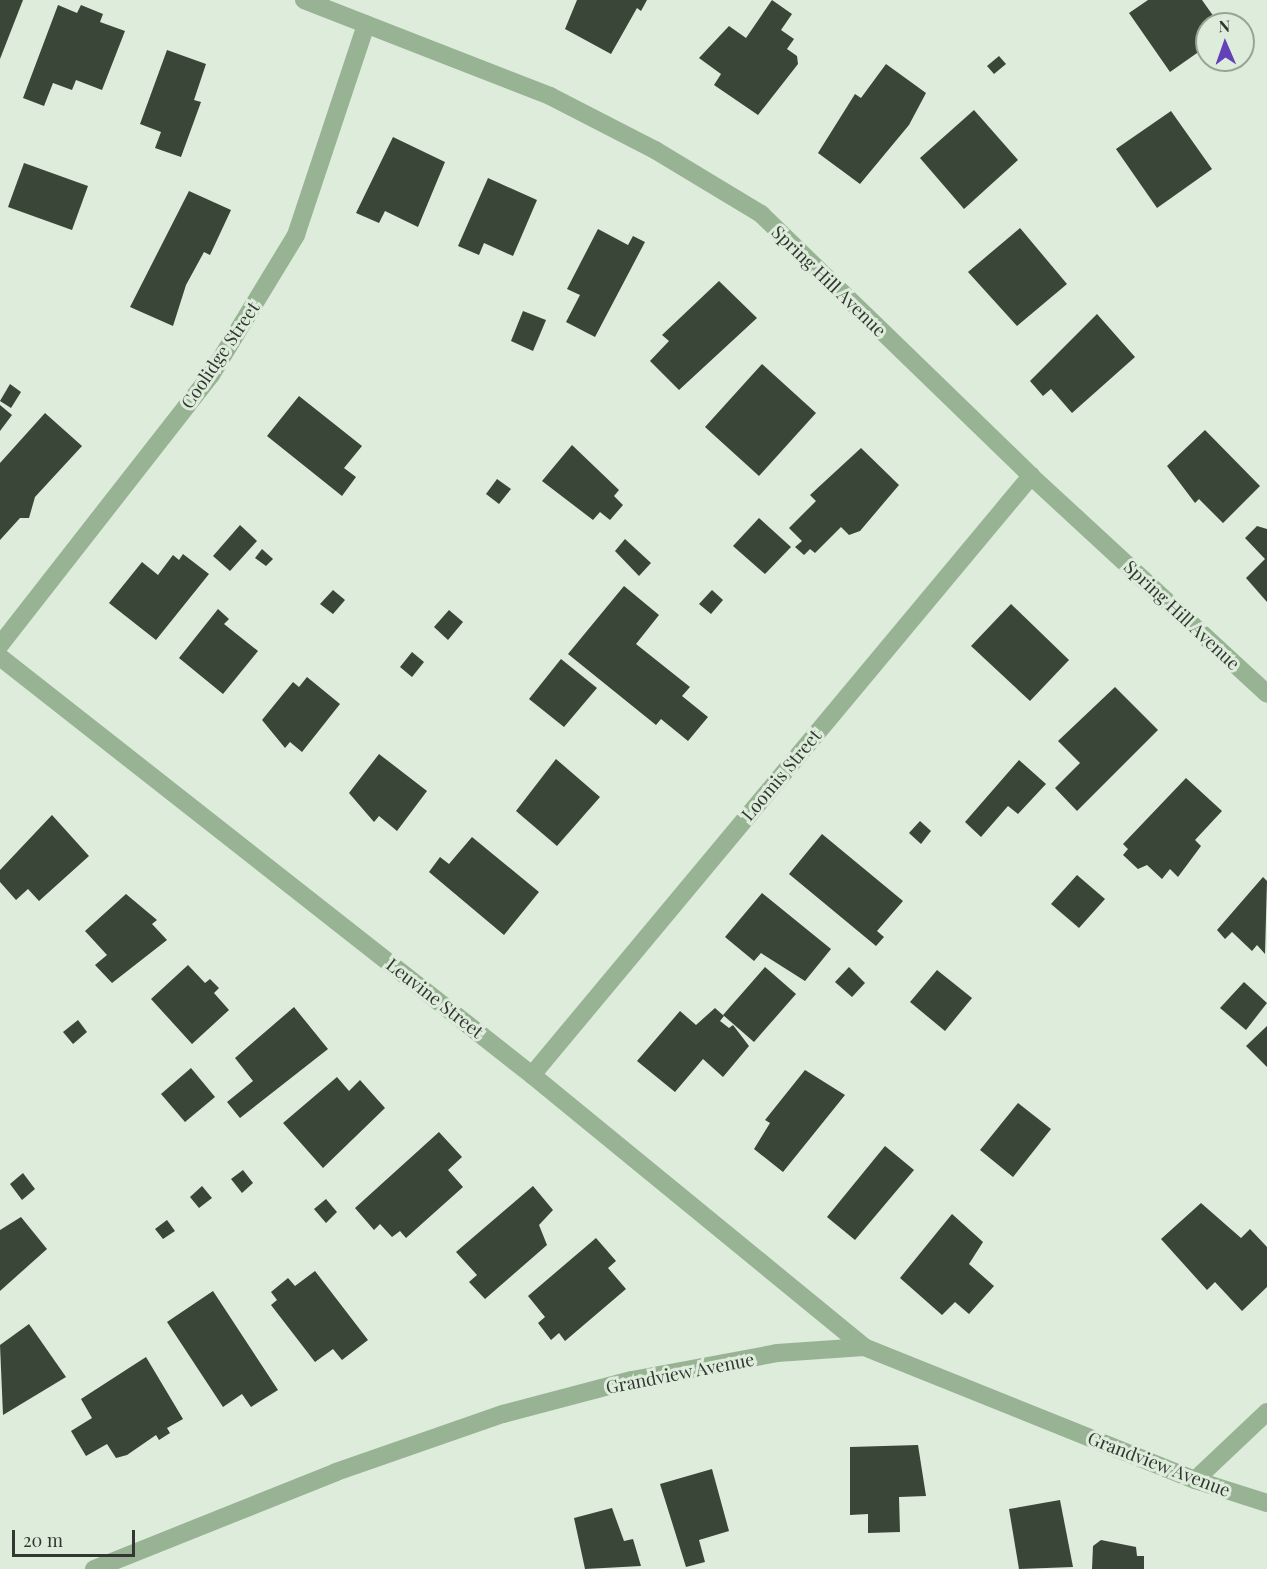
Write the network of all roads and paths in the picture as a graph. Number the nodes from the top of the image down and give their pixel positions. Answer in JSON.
{"nodes":[{"id":1,"x":304,"y":0,"type":"edge"},
{"id":2,"x":366,"y":24,"type":"junction"},
{"id":3,"x":1031,"y":476,"type":"junction"},
{"id":4,"x":0,"y":645,"type":"edge"},
{"id":5,"x":0,"y":657,"type":"edge"},
{"id":6,"x":1267,"y":694,"type":"edge"},
{"id":7,"x":532,"y":1074,"type":"junction"},
{"id":8,"x":864,"y":1347,"type":"junction"},
{"id":9,"x":1267,"y":1412,"type":"edge"},
{"id":10,"x":1195,"y":1480,"type":"junction"},
{"id":11,"x":1267,"y":1503,"type":"edge"},
{"id":12,"x":94,"y":1569,"type":"edge"}],
"edges":[{"from":1,"to":2,"type":"street","name":"Spring Hill Avenue"},
{"from":2,"to":3,"type":"street","name":"Spring Hill Avenue"},
{"from":2,"to":4,"type":"street","name":"Coolidge Street"},
{"from":3,"to":6,"type":"street","name":"Spring Hill Avenue"},
{"from":3,"to":7,"type":"street","name":"Loomis Street"},
{"from":5,"to":7,"type":"street","name":"Leuvine Street"},
{"from":7,"to":8,"type":"street","name":"Leuvine Street"},
{"from":8,"to":10,"type":"street","name":"Grandview Avenue"},
{"from":8,"to":12,"type":"street","name":"Grandview Avenue"},
{"from":9,"to":10,"type":"street"},
{"from":10,"to":11,"type":"street","name":"Grandview Avenue"}]}
